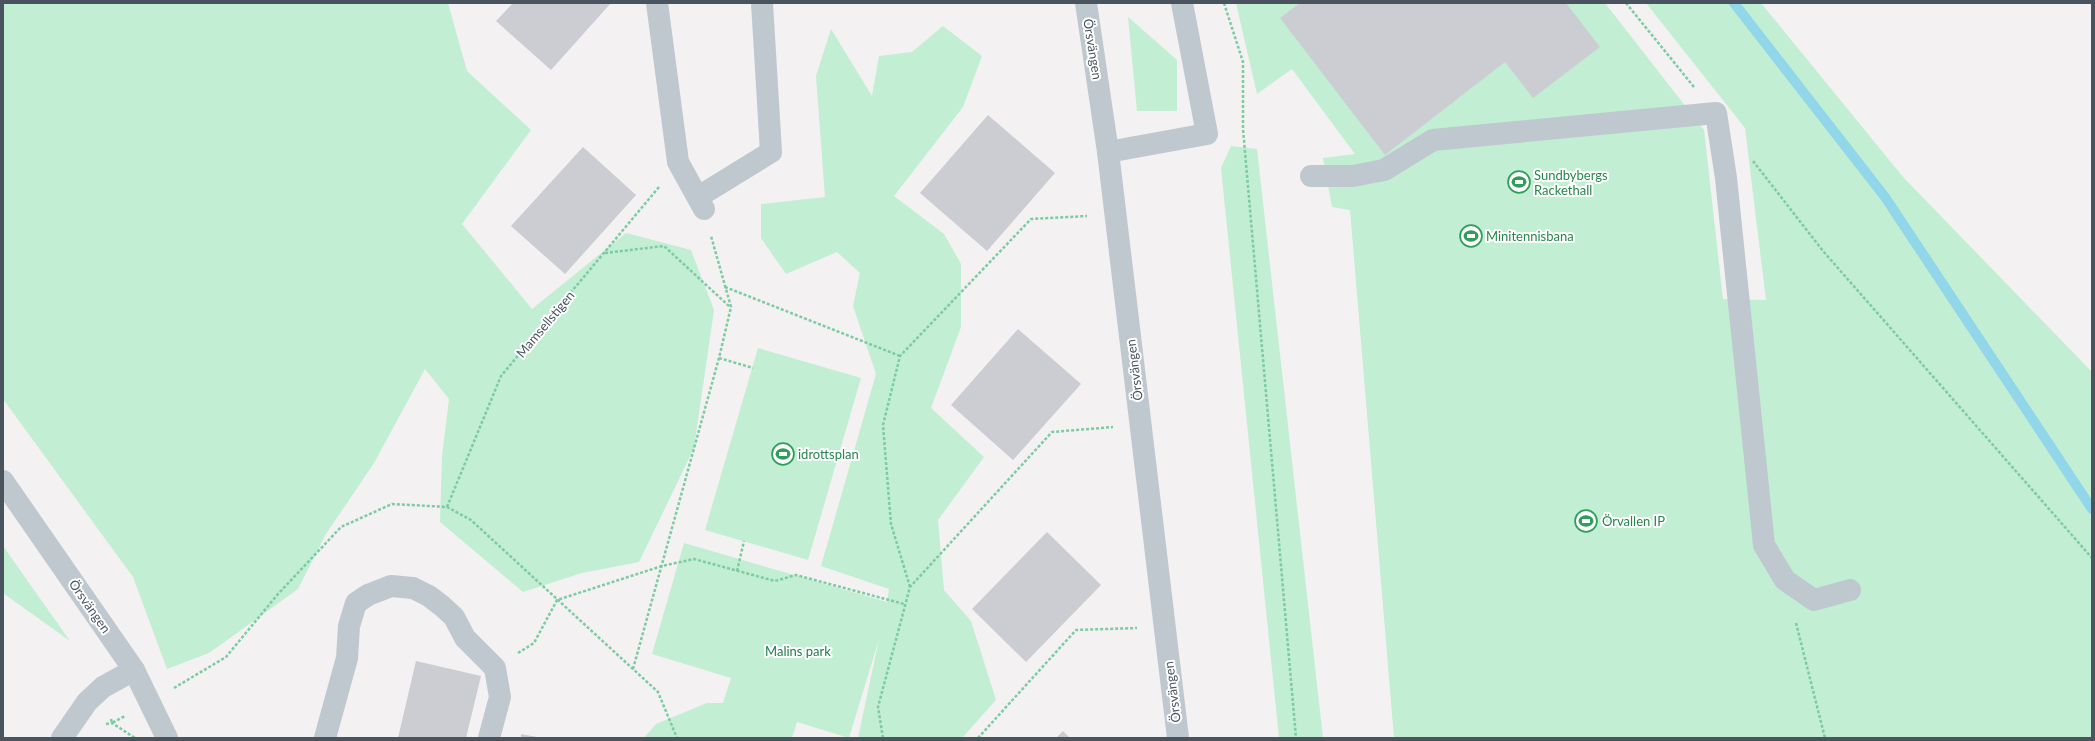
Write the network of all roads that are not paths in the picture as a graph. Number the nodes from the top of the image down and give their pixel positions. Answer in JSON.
{"nodes":[{"id":1,"x":657,"y":3,"type":"edge"},
{"id":2,"x":762,"y":3,"type":"edge"},
{"id":3,"x":1086,"y":3,"type":"edge"},
{"id":4,"x":1182,"y":3,"type":"edge"},
{"id":5,"x":1108,"y":152,"type":"junction"},
{"id":6,"x":1311,"y":176,"type":"dead end"},
{"id":7,"x":3,"y":481,"type":"edge"},
{"id":8,"x":1850,"y":590,"type":"dead end"},
{"id":9,"x":134,"y":670,"type":"junction"},
{"id":10,"x":62,"y":738,"type":"edge"},
{"id":11,"x":167,"y":738,"type":"edge"},
{"id":12,"x":325,"y":738,"type":"edge"},
{"id":13,"x":489,"y":738,"type":"edge"},
{"id":14,"x":1178,"y":738,"type":"edge"}],
"edges":[{"from":1,"to":2,"type":"street"},
{"from":3,"to":5,"type":"street","name":"Örsvängen"},
{"from":4,"to":5,"type":"street"},
{"from":5,"to":14,"type":"street","name":"Örsvängen"},
{"from":6,"to":8,"type":"street"},
{"from":7,"to":9,"type":"street","name":"Örsvängen"},
{"from":9,"to":10,"type":"street"},
{"from":9,"to":11,"type":"street","name":"Örsvängen"},
{"from":12,"to":13,"type":"street"}]}
